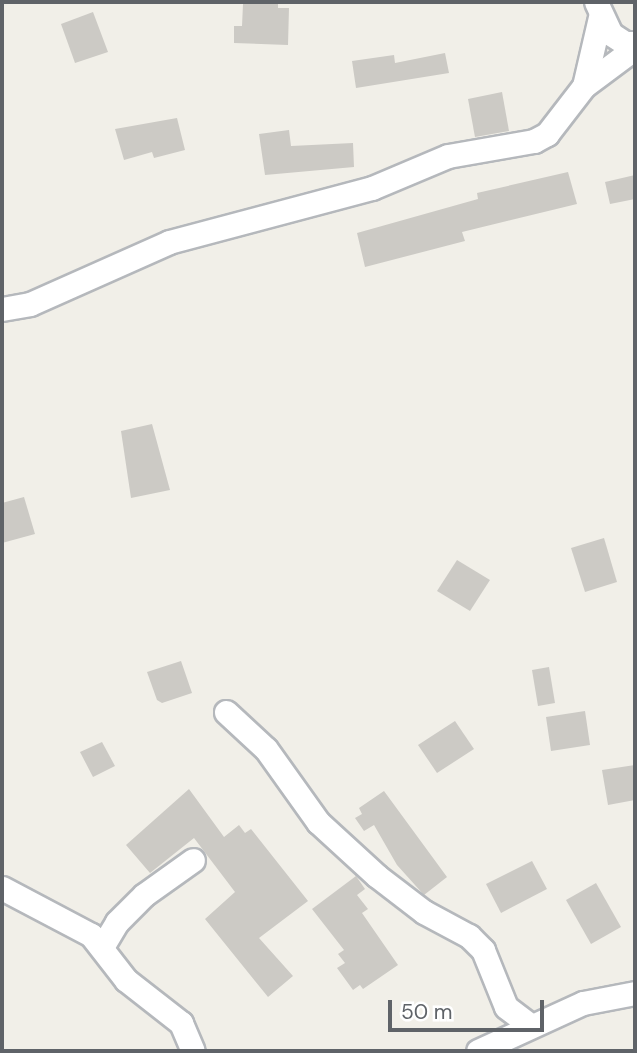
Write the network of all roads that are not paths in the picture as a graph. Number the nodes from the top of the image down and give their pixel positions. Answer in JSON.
{"nodes":[{"id":1,"x":598,"y":10,"type":"edge"},
{"id":2,"x":635,"y":43,"type":"edge"},
{"id":3,"x":635,"y":48,"type":"edge"},
{"id":4,"x":584,"y":86,"type":"junction"},
{"id":5,"x":2,"y":309,"type":"edge"},
{"id":6,"x":226,"y":712,"type":"dead end"},
{"id":7,"x":193,"y":860,"type":"dead end"},
{"id":8,"x":2,"y":888,"type":"edge"},
{"id":9,"x":102,"y":947,"type":"junction"},
{"id":10,"x":635,"y":993,"type":"edge"},
{"id":11,"x":531,"y":1026,"type":"junction"},
{"id":12,"x":193,"y":1051,"type":"edge"},
{"id":13,"x":478,"y":1051,"type":"edge"}],
"edges":[{"from":1,"to":2,"type":"street"},
{"from":1,"to":4,"type":"street"},
{"from":3,"to":4,"type":"street"},
{"from":4,"to":5,"type":"street"},
{"from":6,"to":11,"type":"street"},
{"from":7,"to":9,"type":"street"},
{"from":8,"to":9,"type":"street"},
{"from":9,"to":12,"type":"street"},
{"from":10,"to":11,"type":"street"},
{"from":11,"to":13,"type":"street"}]}
